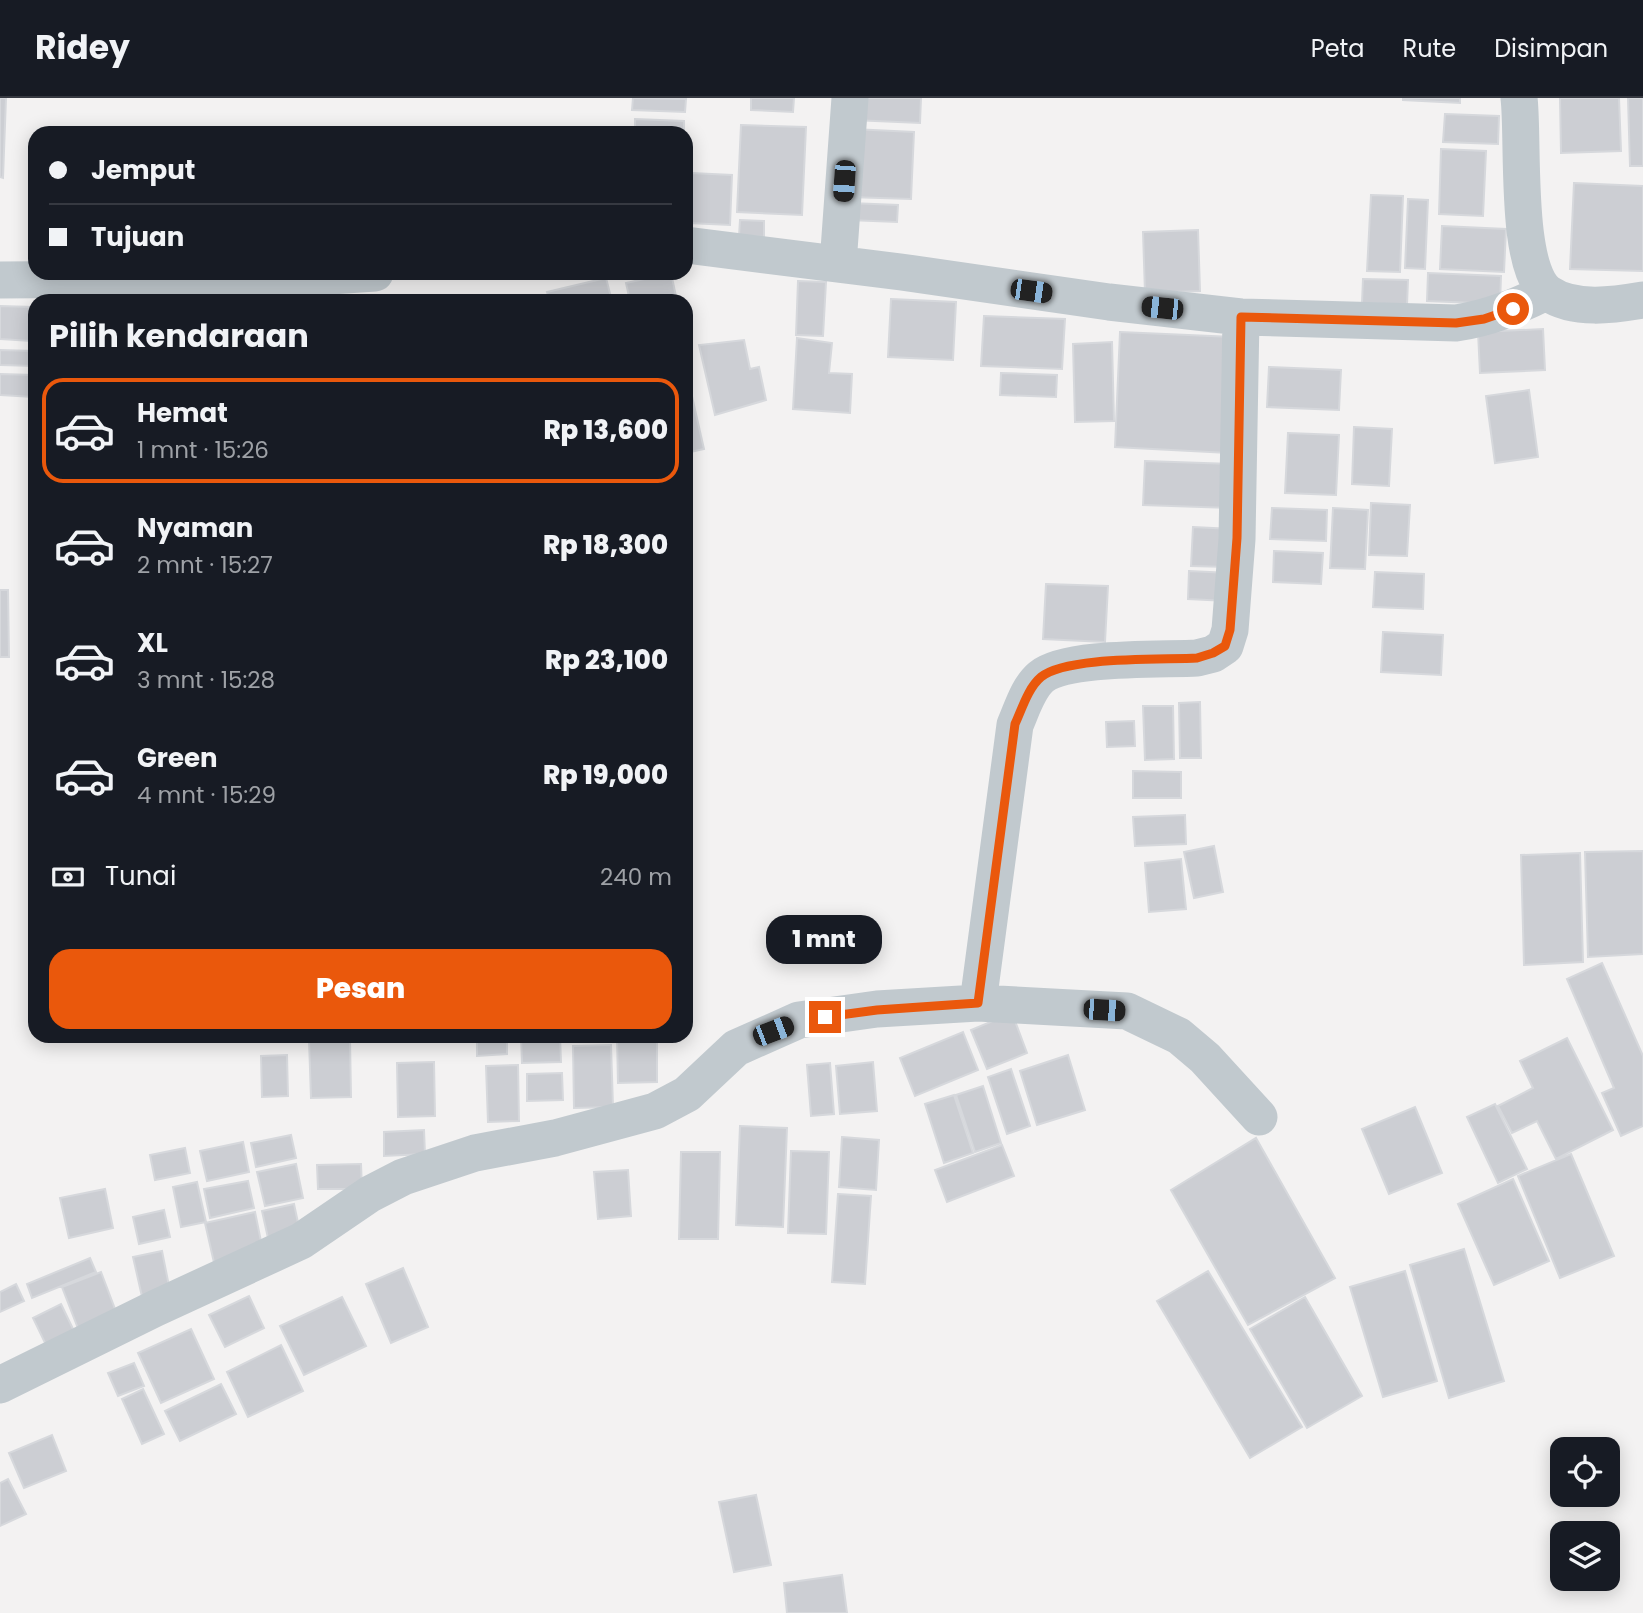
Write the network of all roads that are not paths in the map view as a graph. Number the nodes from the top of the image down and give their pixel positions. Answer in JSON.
{"nodes":[{"id":1,"x":850,"y":98,"type":"edge"},
{"id":2,"x":1519,"y":98,"type":"edge"},
{"id":3,"x":693,"y":246,"type":"edge"},
{"id":4,"x":838,"y":264,"type":"junction"},
{"id":5,"x":0,"y":280,"type":"edge"},
{"id":6,"x":28,"y":280,"type":"edge"},
{"id":7,"x":1546,"y":292,"type":"junction"},
{"id":8,"x":1643,"y":300,"type":"edge"},
{"id":9,"x":1241,"y":317,"type":"junction"},
{"id":10,"x":978,"y":1003,"type":"junction"},
{"id":11,"x":1259,"y":1117,"type":"dead end"},
{"id":12,"x":0,"y":1385,"type":"edge"}],
"edges":[{"from":1,"to":4,"type":"street"},
{"from":2,"to":7,"type":"street"},
{"from":3,"to":4,"type":"street"},
{"from":4,"to":9,"type":"street"},
{"from":5,"to":6,"type":"street"},
{"from":7,"to":8,"type":"street"},
{"from":7,"to":9,"type":"street"},
{"from":9,"to":10,"type":"street"},
{"from":10,"to":11,"type":"street"},
{"from":10,"to":12,"type":"street"}]}
